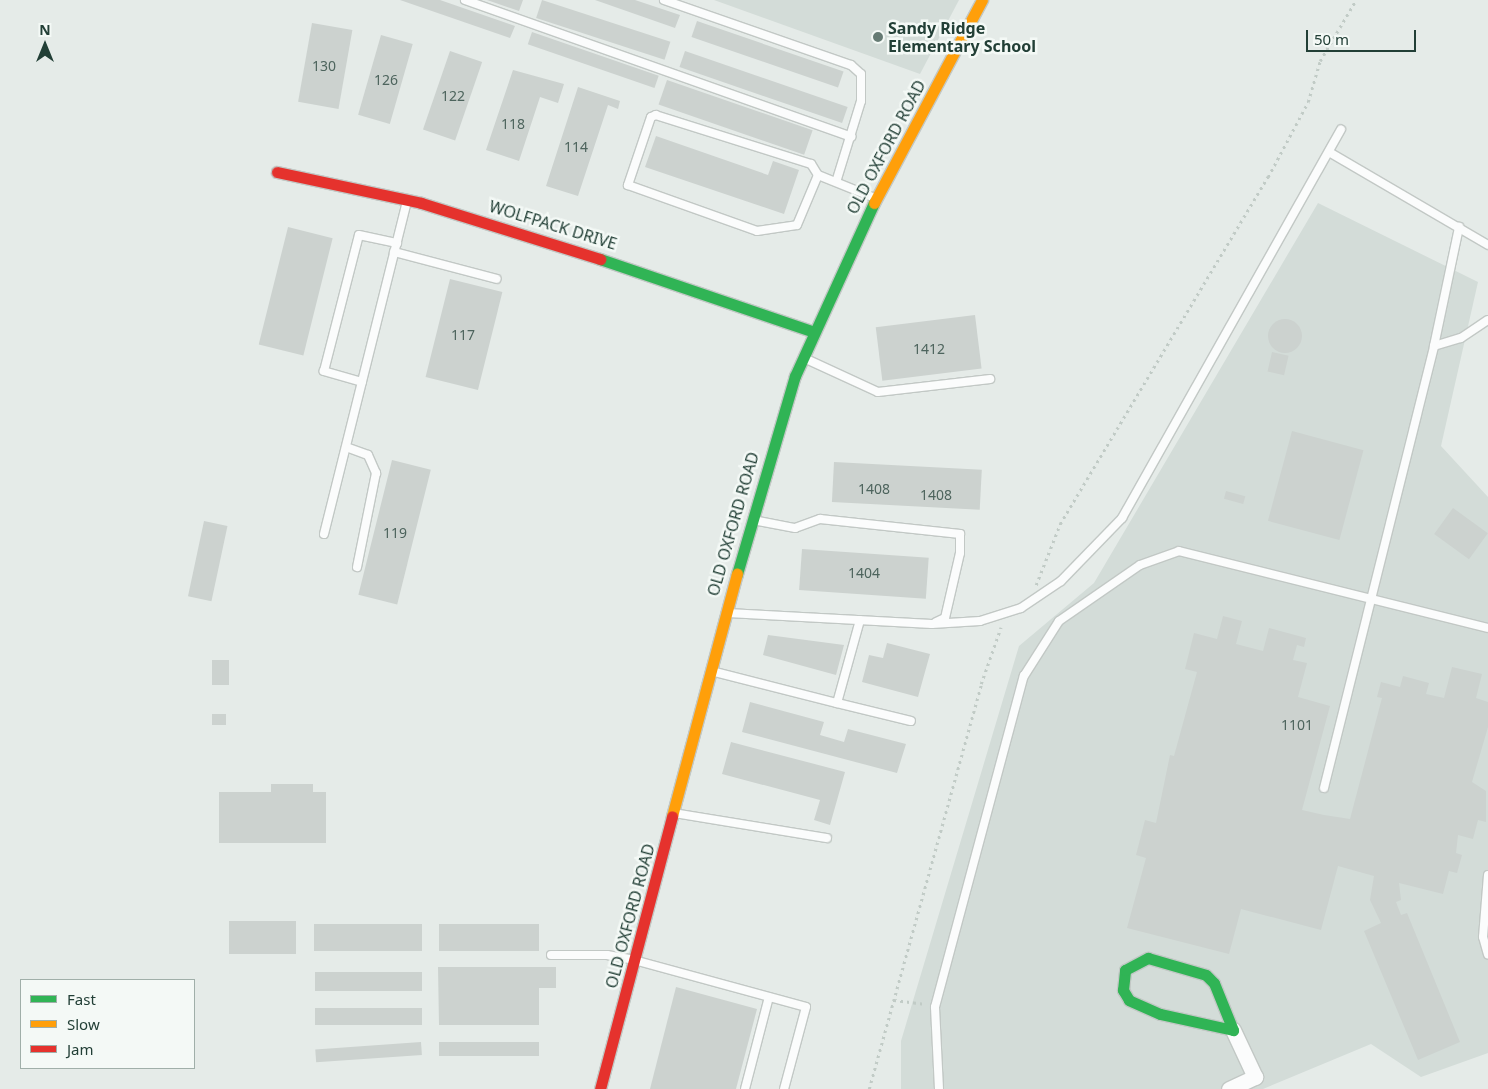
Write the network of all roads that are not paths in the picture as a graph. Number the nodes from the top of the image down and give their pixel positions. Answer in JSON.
{"nodes":[{"id":1,"x":465,"y":0,"type":"edge"},
{"id":2,"x":664,"y":0,"type":"edge"},
{"id":3,"x":982,"y":0,"type":"edge"},
{"id":4,"x":1341,"y":130,"type":"dead end"},
{"id":5,"x":850,"y":138,"type":"junction"},
{"id":6,"x":1329,"y":152,"type":"junction"},
{"id":7,"x":277,"y":172,"type":"dead end"},
{"id":8,"x":818,"y":175,"type":"junction"},
{"id":9,"x":837,"y":179,"type":"junction"},
{"id":10,"x":877,"y":199,"type":"junction"},
{"id":11,"x":408,"y":200,"type":"junction"},
{"id":12,"x":1459,"y":227,"type":"junction"},
{"id":13,"x":397,"y":243,"type":"junction"},
{"id":14,"x":1488,"y":245,"type":"edge"},
{"id":15,"x":394,"y":252,"type":"junction"},
{"id":16,"x":497,"y":279,"type":"dead end"},
{"id":17,"x":1488,"y":320,"type":"edge"},
{"id":18,"x":812,"y":331,"type":"junction"},
{"id":19,"x":1434,"y":346,"type":"junction"},
{"id":20,"x":802,"y":358,"type":"junction"},
{"id":21,"x":990,"y":379,"type":"dead end"},
{"id":22,"x":362,"y":382,"type":"junction"},
{"id":23,"x":346,"y":447,"type":"junction"},
{"id":24,"x":751,"y":520,"type":"junction"},
{"id":25,"x":324,"y":534,"type":"dead end"},
{"id":26,"x":357,"y":567,"type":"dead end"},
{"id":27,"x":1370,"y":599,"type":"junction"},
{"id":28,"x":726,"y":613,"type":"junction"},
{"id":29,"x":860,"y":620,"type":"junction"},
{"id":30,"x":932,"y":624,"type":"junction"},
{"id":31,"x":1488,"y":628,"type":"edge"},
{"id":32,"x":711,"y":671,"type":"junction"},
{"id":33,"x":837,"y":703,"type":"junction"},
{"id":34,"x":911,"y":721,"type":"dead end"},
{"id":35,"x":1324,"y":788,"type":"dead end"},
{"id":36,"x":674,"y":813,"type":"junction"},
{"id":37,"x":827,"y":838,"type":"dead end"},
{"id":38,"x":1488,"y":875,"type":"edge"},
{"id":39,"x":1488,"y":954,"type":"edge"},
{"id":40,"x":551,"y":955,"type":"dead end"},
{"id":41,"x":634,"y":960,"type":"junction"},
{"id":42,"x":769,"y":997,"type":"junction"},
{"id":43,"x":1233,"y":1030,"type":"junction"},
{"id":44,"x":600,"y":1089,"type":"edge"},
{"id":45,"x":745,"y":1089,"type":"edge"},
{"id":46,"x":784,"y":1089,"type":"edge"},
{"id":47,"x":939,"y":1089,"type":"edge"},
{"id":48,"x":1229,"y":1089,"type":"edge"}],
"edges":[{"from":1,"to":5,"type":"lane"},
{"from":2,"to":5,"type":"lane"},
{"from":3,"to":10,"type":"street","name":"OLD OXFORD ROAD"},
{"from":4,"to":6,"type":"lane"},
{"from":5,"to":9,"type":"lane"},
{"from":6,"to":12,"type":"lane"},
{"from":6,"to":30,"type":"lane"},
{"from":7,"to":11,"type":"street","name":"WOLFPACK DRIVE"},
{"from":8,"to":8,"type":"lane"},
{"from":8,"to":9,"type":"lane"},
{"from":9,"to":10,"type":"lane"},
{"from":10,"to":18,"type":"street","name":"OLD OXFORD ROAD"},
{"from":11,"to":13,"type":"lane"},
{"from":11,"to":18,"type":"street","name":"WOLFPACK DRIVE"},
{"from":12,"to":14,"type":"lane"},
{"from":12,"to":19,"type":"lane"},
{"from":13,"to":15,"type":"lane"},
{"from":13,"to":22,"type":"lane"},
{"from":15,"to":16,"type":"lane"},
{"from":15,"to":22,"type":"lane"},
{"from":17,"to":19,"type":"lane"},
{"from":18,"to":20,"type":"street","name":"OLD OXFORD ROAD"},
{"from":19,"to":27,"type":"lane"},
{"from":20,"to":21,"type":"lane"},
{"from":20,"to":24,"type":"street","name":"OLD OXFORD ROAD"},
{"from":22,"to":23,"type":"lane"},
{"from":23,"to":25,"type":"lane"},
{"from":23,"to":26,"type":"lane"},
{"from":24,"to":28,"type":"street","name":"OLD OXFORD ROAD"},
{"from":24,"to":30,"type":"lane"},
{"from":27,"to":31,"type":"lane"},
{"from":27,"to":35,"type":"lane"},
{"from":27,"to":47,"type":"lane"},
{"from":28,"to":29,"type":"lane"},
{"from":28,"to":32,"type":"street","name":"OLD OXFORD ROAD"},
{"from":29,"to":30,"type":"lane"},
{"from":29,"to":33,"type":"lane"},
{"from":32,"to":33,"type":"lane"},
{"from":32,"to":36,"type":"street","name":"OLD OXFORD ROAD"},
{"from":33,"to":34,"type":"lane"},
{"from":36,"to":37,"type":"lane"},
{"from":36,"to":41,"type":"street","name":"OLD OXFORD ROAD"},
{"from":38,"to":39,"type":"lane"},
{"from":40,"to":41,"type":"lane"},
{"from":41,"to":42,"type":"lane"},
{"from":41,"to":44,"type":"street","name":"OLD OXFORD ROAD"},
{"from":42,"to":45,"type":"lane"},
{"from":42,"to":46,"type":"lane"},
{"from":43,"to":43,"type":"street"},
{"from":43,"to":48,"type":"street"}]}
